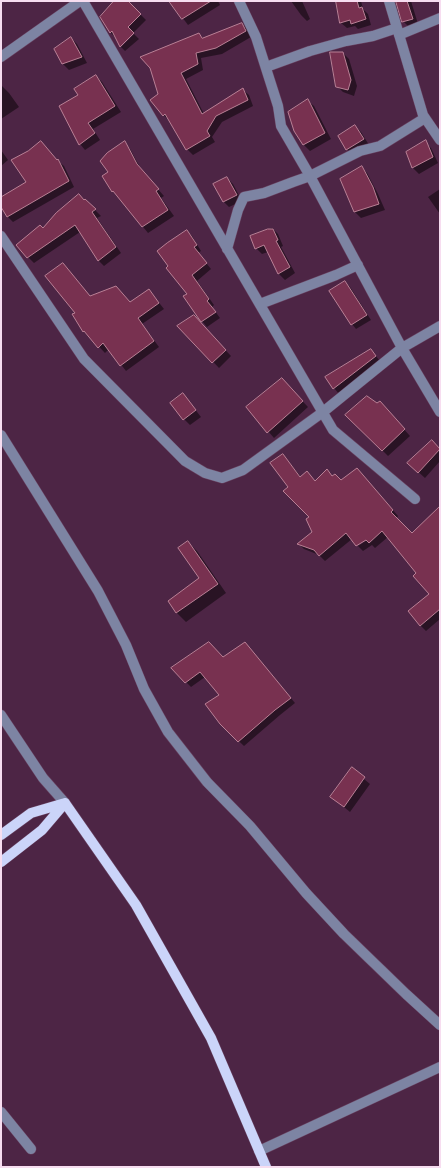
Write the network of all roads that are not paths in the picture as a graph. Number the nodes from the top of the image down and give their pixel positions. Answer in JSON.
{"nodes":[{"id":1,"x":82,"y":1,"type":"edge"},
{"id":2,"x":239,"y":1,"type":"edge"},
{"id":3,"x":389,"y":1,"type":"edge"},
{"id":4,"x":440,"y":18,"type":"edge"},
{"id":5,"x":398,"y":31,"type":"junction"},
{"id":6,"x":1,"y":57,"type":"edge"},
{"id":7,"x":266,"y":67,"type":"junction"},
{"id":8,"x":425,"y":118,"type":"junction"},
{"id":9,"x":440,"y":140,"type":"edge"},
{"id":10,"x":310,"y":176,"type":"junction"},
{"id":11,"x":1,"y":236,"type":"edge"},
{"id":12,"x":228,"y":249,"type":"junction"},
{"id":13,"x":358,"y":265,"type":"junction"},
{"id":14,"x":260,"y":304,"type":"junction"},
{"id":15,"x":440,"y":326,"type":"edge"},
{"id":16,"x":402,"y":348,"type":"junction"},
{"id":17,"x":323,"y":412,"type":"junction"},
{"id":18,"x":440,"y":412,"type":"edge"},
{"id":19,"x":1,"y":434,"type":"edge"},
{"id":20,"x":415,"y":499,"type":"dead end"},
{"id":21,"x":1,"y":715,"type":"edge"},
{"id":22,"x":65,"y":803,"type":"junction"},
{"id":23,"x":1,"y":836,"type":"edge"},
{"id":24,"x":1,"y":862,"type":"edge"},
{"id":25,"x":440,"y":1025,"type":"edge"},
{"id":26,"x":440,"y":1067,"type":"edge"},
{"id":27,"x":1,"y":1112,"type":"edge"},
{"id":28,"x":31,"y":1149,"type":"dead end"},
{"id":29,"x":259,"y":1151,"type":"junction"},
{"id":30,"x":266,"y":1167,"type":"edge"}],
"edges":[{"from":1,"to":6,"type":"street"},
{"from":1,"to":12,"type":"street"},
{"from":2,"to":7,"type":"street"},
{"from":3,"to":5,"type":"street"},
{"from":4,"to":5,"type":"street"},
{"from":5,"to":7,"type":"street"},
{"from":5,"to":8,"type":"street"},
{"from":7,"to":10,"type":"street"},
{"from":8,"to":9,"type":"street"},
{"from":8,"to":10,"type":"street"},
{"from":10,"to":12,"type":"street"},
{"from":10,"to":13,"type":"street"},
{"from":11,"to":17,"type":"street"},
{"from":12,"to":14,"type":"street"},
{"from":13,"to":14,"type":"street"},
{"from":13,"to":16,"type":"street"},
{"from":14,"to":17,"type":"street"},
{"from":15,"to":16,"type":"street"},
{"from":16,"to":17,"type":"street"},
{"from":16,"to":18,"type":"street"},
{"from":17,"to":20,"type":"street"},
{"from":19,"to":25,"type":"street"},
{"from":21,"to":22,"type":"street"},
{"from":22,"to":23,"type":"main road"},
{"from":22,"to":24,"type":"main road"},
{"from":22,"to":29,"type":"main road"},
{"from":26,"to":29,"type":"street"},
{"from":27,"to":28,"type":"street"},
{"from":29,"to":30,"type":"main road"}]}
